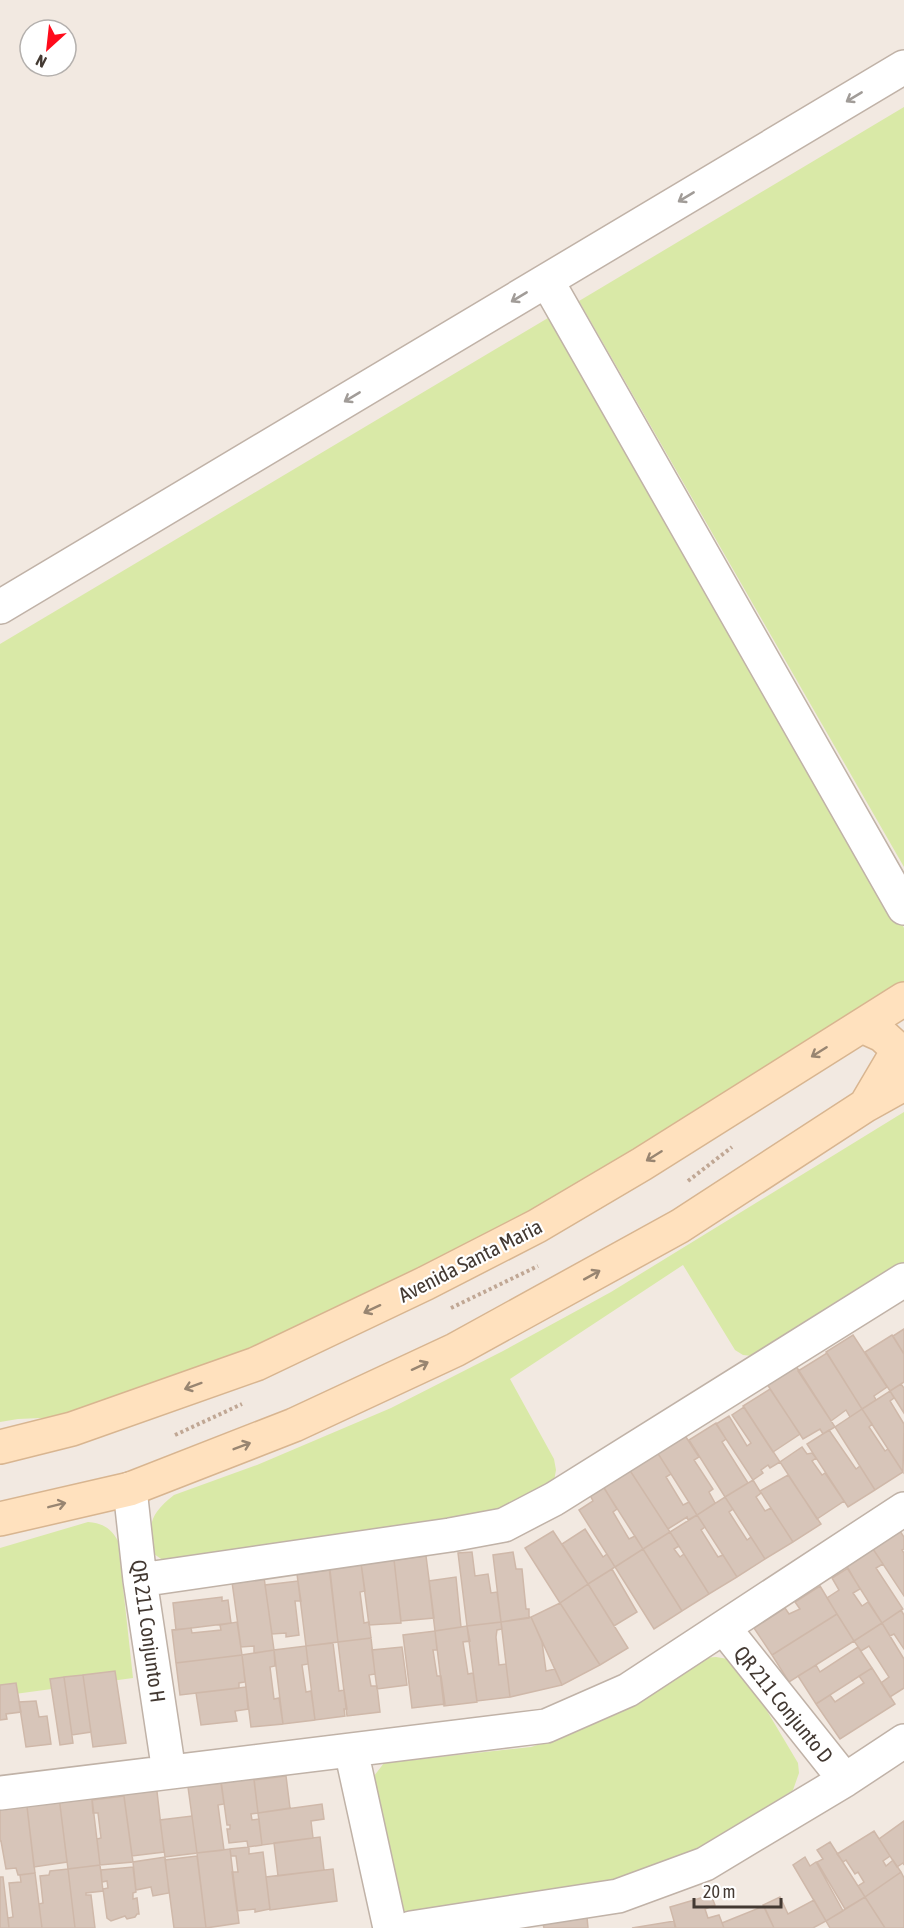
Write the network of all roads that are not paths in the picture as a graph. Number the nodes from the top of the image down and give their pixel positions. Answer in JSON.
{"nodes":[{"id":1,"x":904,"y":67,"type":"edge"},
{"id":2,"x":547,"y":281,"type":"junction"},
{"id":3,"x":0,"y":606,"type":"edge"},
{"id":4,"x":904,"y":908,"type":"edge"},
{"id":5,"x":904,"y":999,"type":"edge"},
{"id":6,"x":862,"y":1026,"type":"junction"},
{"id":7,"x":904,"y":1084,"type":"edge"},
{"id":8,"x":866,"y":1105,"type":"junction"},
{"id":9,"x":904,"y":1280,"type":"edge"},
{"id":10,"x":0,"y":1447,"type":"edge"},
{"id":11,"x":130,"y":1489,"type":"junction"},
{"id":12,"x":904,"y":1509,"type":"edge"},
{"id":13,"x":0,"y":1519,"type":"edge"},
{"id":14,"x":140,"y":1580,"type":"junction"},
{"id":15,"x":724,"y":1628,"type":"junction"},
{"id":16,"x":904,"y":1741,"type":"edge"},
{"id":17,"x":351,"y":1750,"type":"junction"},
{"id":18,"x":169,"y":1772,"type":"junction"},
{"id":19,"x":845,"y":1780,"type":"junction"},
{"id":20,"x":0,"y":1793,"type":"edge"},
{"id":21,"x":390,"y":1928,"type":"edge"},
{"id":22,"x":411,"y":1928,"type":"edge"}],
"edges":[{"from":1,"to":2,"type":"street","one_way":true},
{"from":2,"to":3,"type":"street","one_way":true},
{"from":2,"to":4,"type":"street"},
{"from":5,"to":6,"type":"main road","name":"Avenida Santa Maria"},
{"from":6,"to":8,"type":"main road"},
{"from":6,"to":10,"type":"main road","name":"Avenida Santa Maria","one_way":true},
{"from":7,"to":8,"type":"main road"},
{"from":11,"to":8,"type":"main road","one_way":true},
{"from":9,"to":14,"type":"street"},
{"from":13,"to":11,"type":"main road","one_way":true},
{"from":11,"to":14,"type":"street","name":"QR 211 Conjunto H"},
{"from":12,"to":15,"type":"street"},
{"from":14,"to":18,"type":"street","name":"QR 211 Conjunto H"},
{"from":15,"to":17,"type":"street"},
{"from":15,"to":19,"type":"street","name":"QR 211 Conjunto D"},
{"from":16,"to":19,"type":"street"},
{"from":17,"to":18,"type":"street"},
{"from":17,"to":21,"type":"street"},
{"from":18,"to":20,"type":"street"},
{"from":19,"to":22,"type":"street"}]}
